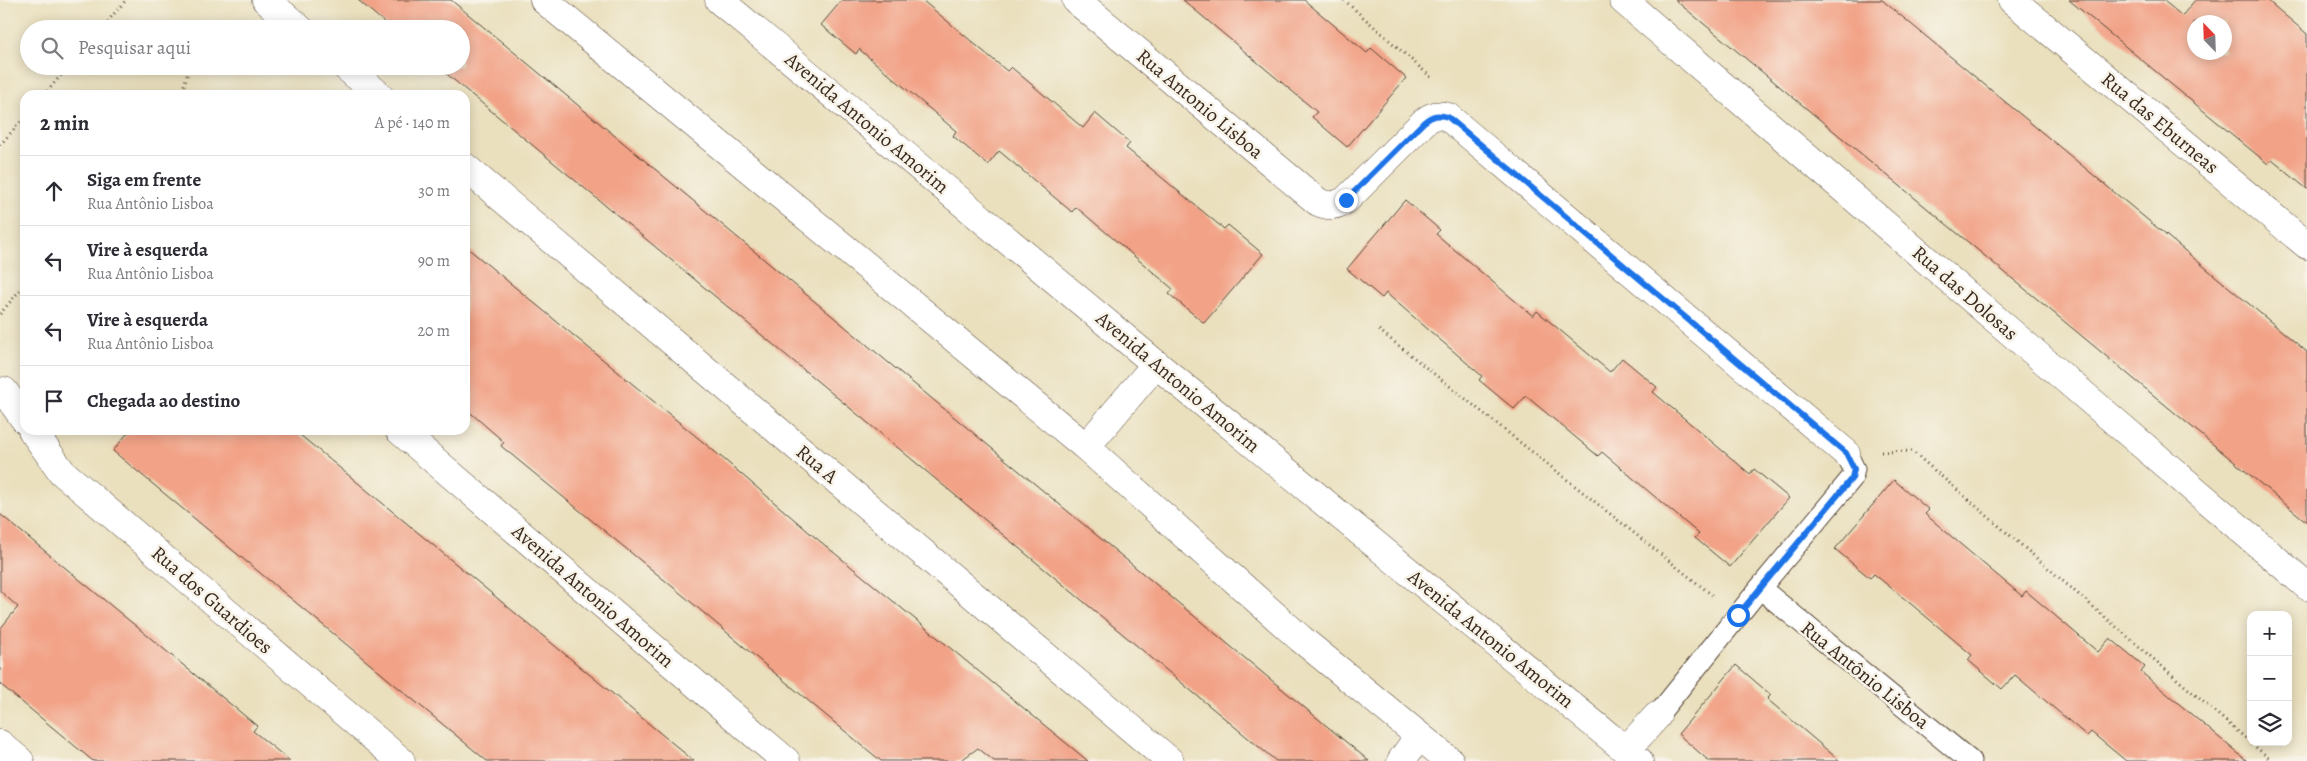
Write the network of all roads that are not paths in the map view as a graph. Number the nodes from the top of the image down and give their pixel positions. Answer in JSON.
{"nodes":[{"id":1,"x":266,"y":0,"type":"edge"},
{"id":2,"x":544,"y":0,"type":"edge"},
{"id":3,"x":719,"y":0,"type":"edge"},
{"id":4,"x":1076,"y":0,"type":"edge"},
{"id":5,"x":1623,"y":0,"type":"edge"},
{"id":6,"x":2012,"y":0,"type":"edge"},
{"id":7,"x":289,"y":20,"type":"edge"},
{"id":8,"x":356,"y":75,"type":"edge"},
{"id":9,"x":373,"y":90,"type":"edge"},
{"id":10,"x":470,"y":171,"type":"edge"},
{"id":11,"x":2307,"y":245,"type":"edge"},
{"id":12,"x":1156,"y":364,"type":"junction"},
{"id":13,"x":4,"y":391,"type":"dead end"},
{"id":14,"x":20,"y":413,"type":"edge"},
{"id":15,"x":36,"y":435,"type":"edge"},
{"id":16,"x":405,"y":435,"type":"edge"},
{"id":17,"x":1086,"y":447,"type":"junction"},
{"id":18,"x":1846,"y":453,"type":"joint"},
{"id":19,"x":2307,"y":586,"type":"edge"},
{"id":20,"x":1760,"y":588,"type":"junction"},
{"id":21,"x":1657,"y":716,"type":"joint"},
{"id":22,"x":1419,"y":736,"type":"junction"},
{"id":23,"x":0,"y":744,"type":"edge"},
{"id":24,"x":1633,"y":756,"type":"edge"},
{"id":25,"x":20,"y":761,"type":"edge"},
{"id":26,"x":401,"y":761,"type":"edge"},
{"id":27,"x":786,"y":761,"type":"edge"},
{"id":28,"x":1170,"y":761,"type":"edge"},
{"id":29,"x":1400,"y":761,"type":"edge"},
{"id":30,"x":1450,"y":761,"type":"edge"},
{"id":31,"x":1970,"y":761,"type":"edge"}],
"edges":[{"from":1,"to":7,"type":"street"},
{"from":2,"to":17,"type":"street"},
{"from":3,"to":12,"type":"street","name":"Avenida Antonio Amorim"},
{"from":4,"to":18,"type":"street","name":"Rua Antonio Lisboa"},
{"from":5,"to":19,"type":"street","name":"Rua das Dolosas"},
{"from":6,"to":11,"type":"street","name":"Rua das Eburneas"},
{"from":8,"to":9,"type":"street"},
{"from":10,"to":28,"type":"street","name":"Rua A"},
{"from":12,"to":17,"type":"street"},
{"from":12,"to":24,"type":"street","name":"Avenida Antonio Amorim"},
{"from":13,"to":14,"type":"street"},
{"from":15,"to":26,"type":"street","name":"Rua dos Guardioes"},
{"from":16,"to":27,"type":"street","name":"Avenida Antonio Amorim"},
{"from":17,"to":22,"type":"street"},
{"from":18,"to":20,"type":"lane"},
{"from":20,"to":21,"type":"lane"},
{"from":20,"to":31,"type":"lane","name":"Rua Antônio Lisboa"},
{"from":21,"to":24,"type":"street"},
{"from":22,"to":29,"type":"street"},
{"from":22,"to":30,"type":"street"},
{"from":23,"to":25,"type":"street"}]}
